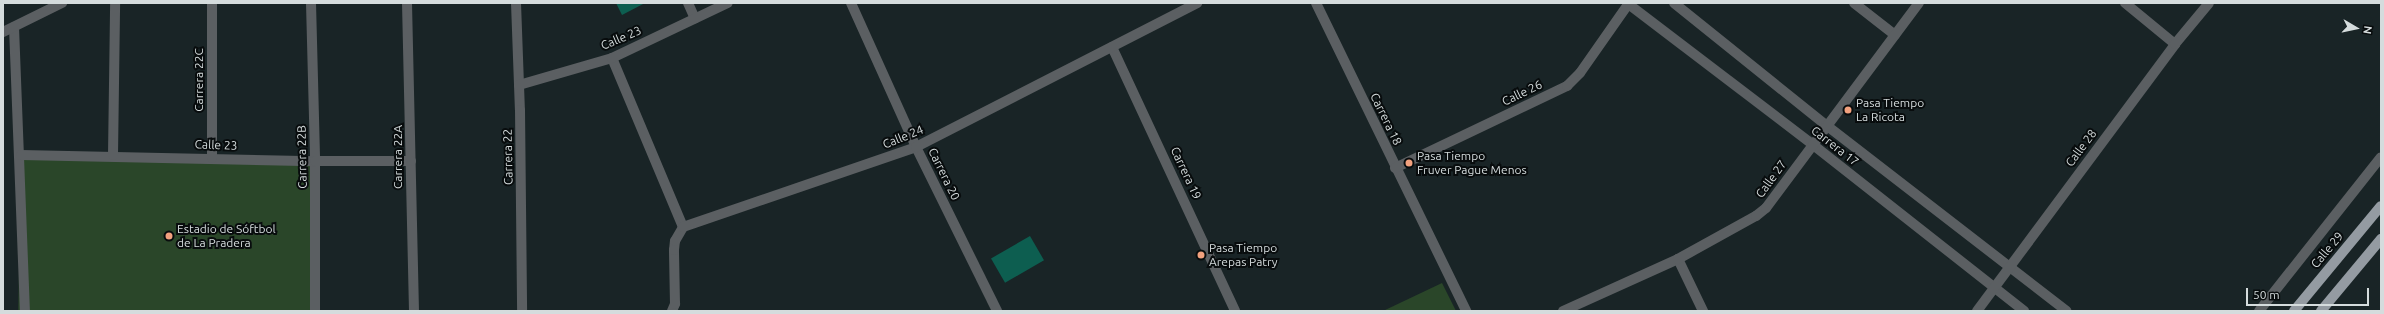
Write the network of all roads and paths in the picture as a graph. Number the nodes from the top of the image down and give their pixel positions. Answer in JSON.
{"nodes":[{"id":1,"x":62,"y":3,"type":"edge"},
{"id":2,"x":115,"y":3,"type":"edge"},
{"id":3,"x":212,"y":3,"type":"edge"},
{"id":4,"x":311,"y":3,"type":"edge"},
{"id":5,"x":407,"y":3,"type":"edge"},
{"id":6,"x":516,"y":3,"type":"edge"},
{"id":7,"x":688,"y":3,"type":"edge"},
{"id":8,"x":728,"y":3,"type":"edge"},
{"id":9,"x":851,"y":3,"type":"edge"},
{"id":10,"x":1197,"y":3,"type":"edge"},
{"id":11,"x":1316,"y":3,"type":"edge"},
{"id":12,"x":1628,"y":3,"type":"edge"},
{"id":13,"x":1674,"y":3,"type":"edge"},
{"id":14,"x":1854,"y":3,"type":"edge"},
{"id":15,"x":1919,"y":3,"type":"edge"},
{"id":16,"x":2125,"y":3,"type":"edge"},
{"id":17,"x":2209,"y":3,"type":"edge"},
{"id":18,"x":695,"y":19,"type":"junction"},
{"id":19,"x":14,"y":27,"type":"junction"},
{"id":20,"x":3,"y":32,"type":"edge"},
{"id":21,"x":1895,"y":35,"type":"junction"},
{"id":22,"x":2175,"y":44,"type":"junction"},
{"id":23,"x":1112,"y":47,"type":"junction"},
{"id":24,"x":612,"y":58,"type":"junction"},
{"id":25,"x":519,"y":85,"type":"junction"},
{"id":26,"x":1826,"y":125,"type":"junction"},
{"id":27,"x":1812,"y":144,"type":"junction"},
{"id":28,"x":916,"y":147,"type":"junction"},
{"id":29,"x":21,"y":155,"type":"junction"},
{"id":30,"x":113,"y":155,"type":"junction"},
{"id":31,"x":2381,"y":157,"type":"edge"},
{"id":32,"x":212,"y":158,"type":"junction"},
{"id":33,"x":315,"y":161,"type":"junction"},
{"id":34,"x":411,"y":161,"type":"junction"},
{"id":35,"x":1395,"y":168,"type":"junction"},
{"id":36,"x":2381,"y":206,"type":"edge"},
{"id":37,"x":683,"y":227,"type":"junction"},
{"id":38,"x":2381,"y":239,"type":"edge"},
{"id":39,"x":1678,"y":259,"type":"junction"},
{"id":40,"x":2010,"y":265,"type":"junction"},
{"id":41,"x":1994,"y":286,"type":"junction"},
{"id":42,"x":25,"y":311,"type":"edge"},
{"id":43,"x":315,"y":311,"type":"edge"},
{"id":44,"x":414,"y":311,"type":"edge"},
{"id":45,"x":522,"y":311,"type":"edge"},
{"id":46,"x":672,"y":311,"type":"edge"},
{"id":47,"x":997,"y":311,"type":"edge"},
{"id":48,"x":1235,"y":311,"type":"edge"},
{"id":49,"x":1466,"y":311,"type":"edge"},
{"id":50,"x":1563,"y":311,"type":"edge"},
{"id":51,"x":1703,"y":311,"type":"edge"},
{"id":52,"x":1977,"y":311,"type":"edge"},
{"id":53,"x":2024,"y":311,"type":"edge"},
{"id":54,"x":2067,"y":311,"type":"edge"},
{"id":55,"x":2259,"y":311,"type":"edge"},
{"id":56,"x":2294,"y":311,"type":"edge"},
{"id":57,"x":2321,"y":311,"type":"edge"}],
"edges":[{"from":1,"to":19,"type":"street"},
{"from":2,"to":30,"type":"street"},
{"from":3,"to":32,"type":"street","name":"Carrera 22C"},
{"from":4,"to":33,"type":"street","name":"Carrera 22B"},
{"from":5,"to":34,"type":"street","name":"Carrera 22A"},
{"from":6,"to":25,"type":"street","name":"Carrera 22"},
{"from":7,"to":18,"type":"street"},
{"from":8,"to":18,"type":"street","name":"Calle 23"},
{"from":9,"to":28,"type":"street","name":"Carrera 20"},
{"from":10,"to":23,"type":"street","name":"Calle 24"},
{"from":11,"to":35,"type":"street","name":"Carrera 18"},
{"from":12,"to":27,"type":"street","name":"Carrera 17"},
{"from":12,"to":35,"type":"street","name":"Calle 26"},
{"from":13,"to":26,"type":"street","name":"Carrera 17"},
{"from":14,"to":21,"type":"street"},
{"from":15,"to":21,"type":"street","name":"Calle 27"},
{"from":16,"to":22,"type":"street"},
{"from":17,"to":22,"type":"street","name":"Calle 28"},
{"from":18,"to":24,"type":"street","name":"Calle 23"},
{"from":19,"to":20,"type":"street"},
{"from":19,"to":29,"type":"street"},
{"from":21,"to":26,"type":"street","name":"Calle 27"},
{"from":22,"to":40,"type":"street","name":"Calle 28"},
{"from":23,"to":28,"type":"street","name":"Calle 24"},
{"from":23,"to":48,"type":"street","name":"Carrera 19"},
{"from":24,"to":25,"type":"street","name":"Calle 23"},
{"from":24,"to":37,"type":"street"},
{"from":25,"to":45,"type":"street","name":"Carrera 22"},
{"from":26,"to":27,"type":"street","name":"Calle 27"},
{"from":26,"to":40,"type":"street","name":"Carrera 17"},
{"from":27,"to":39,"type":"street","name":"Calle 27"},
{"from":27,"to":41,"type":"street","name":"Carrera 17"},
{"from":28,"to":37,"type":"street","name":"Calle 24"},
{"from":28,"to":47,"type":"street","name":"Carrera 20"},
{"from":29,"to":30,"type":"street","name":"Calle 23"},
{"from":29,"to":42,"type":"street"},
{"from":30,"to":32,"type":"street","name":"Calle 23"},
{"from":31,"to":55,"type":"street"},
{"from":32,"to":33,"type":"street","name":"Calle 23"},
{"from":33,"to":34,"type":"street","name":"Calle 23"},
{"from":33,"to":43,"type":"street","name":"Carrera 22B"},
{"from":34,"to":44,"type":"street","name":"Carrera 22A"},
{"from":35,"to":49,"type":"street","name":"Carrera 18"},
{"from":36,"to":56,"type":"main road","name":"Calle 29"},
{"from":37,"to":46,"type":"street"},
{"from":38,"to":57,"type":"main road"},
{"from":39,"to":50,"type":"street","name":"Calle 27"},
{"from":39,"to":51,"type":"street"},
{"from":40,"to":41,"type":"street","name":"Calle 28"},
{"from":40,"to":54,"type":"street","name":"Carrera 17"},
{"from":41,"to":52,"type":"street","name":"Calle 28"},
{"from":41,"to":53,"type":"street","name":"Carrera 17"}]}
